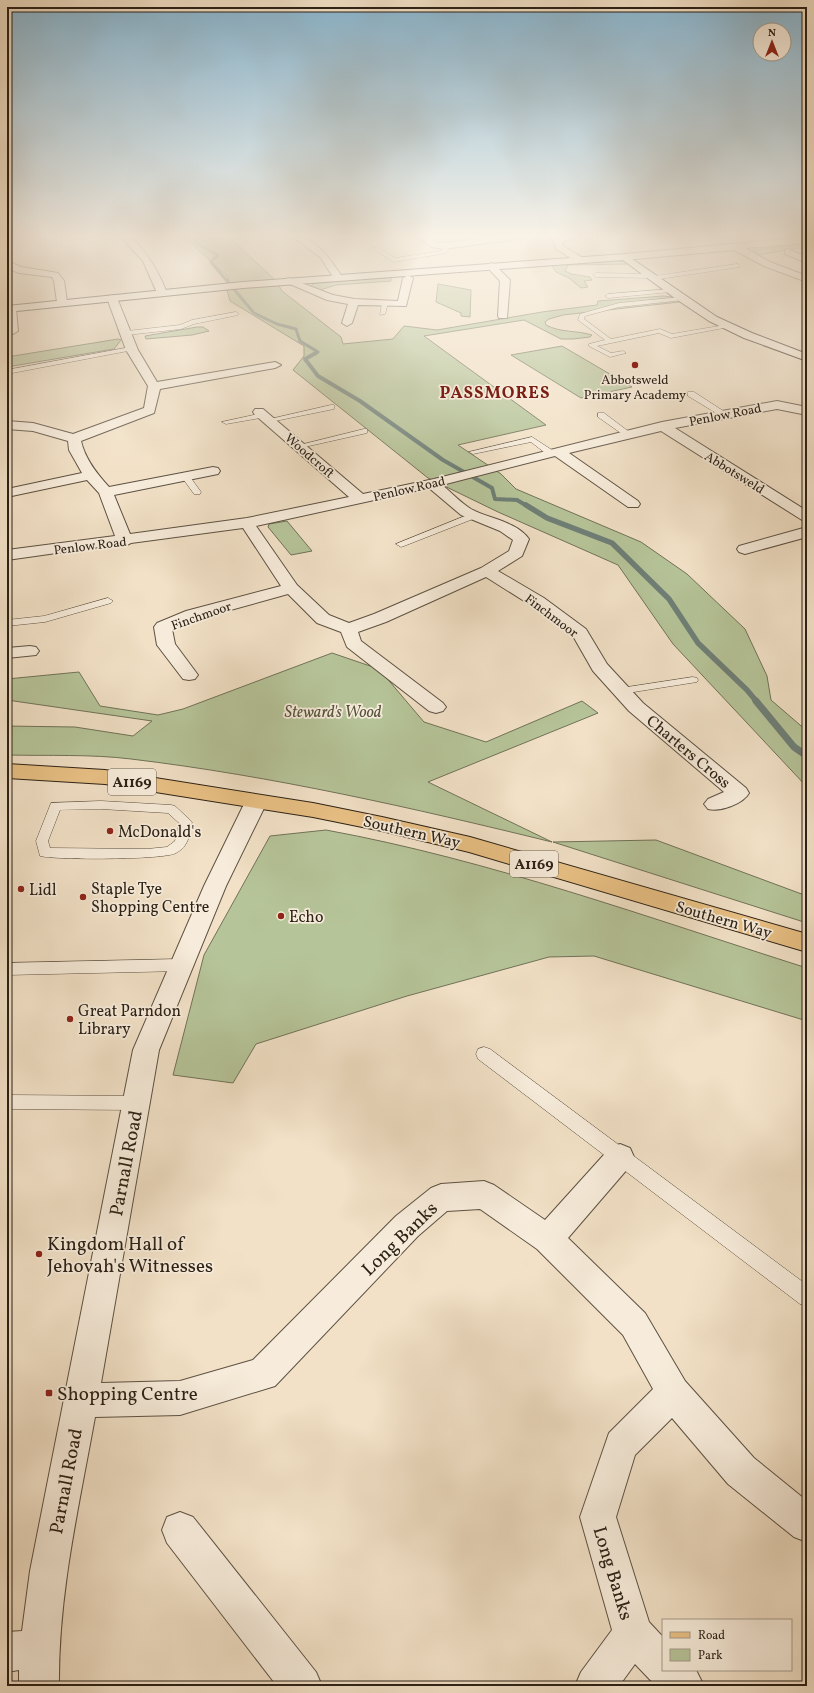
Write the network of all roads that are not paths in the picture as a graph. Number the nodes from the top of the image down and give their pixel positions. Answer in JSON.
{"nodes":[{"id":1,"x":9,"y":314,"type":"edge"},
{"id":2,"x":119,"y":314,"type":"edge"},
{"id":3,"x":236,"y":314,"type":"dead end"},
{"id":4,"x":350,"y":314,"type":"edge"},
{"id":5,"x":585,"y":314,"type":"edge"},
{"id":6,"x":707,"y":314,"type":"edge"},
{"id":7,"x":347,"y":323,"type":"dead end"},
{"id":8,"x":731,"y":326,"type":"junction"},
{"id":9,"x":10,"y":331,"type":"edge"},
{"id":10,"x":127,"y":333,"type":"junction"},
{"id":11,"x":610,"y":341,"type":"junction"},
{"id":12,"x":131,"y":349,"type":"junction"},
{"id":13,"x":623,"y":353,"type":"dead end"},
{"id":14,"x":807,"y":358,"type":"edge"},
{"id":15,"x":275,"y":365,"type":"dead end"},
{"id":16,"x":7,"y":372,"type":"edge"},
{"id":17,"x":154,"y":386,"type":"junction"},
{"id":18,"x":691,"y":394,"type":"dead end"},
{"id":19,"x":331,"y":407,"type":"dead end"},
{"id":20,"x":807,"y":411,"type":"edge"},
{"id":21,"x":724,"y":414,"type":"junction"},
{"id":22,"x":264,"y":415,"type":"junction"},
{"id":23,"x":601,"y":415,"type":"dead end"},
{"id":24,"x":226,"y":422,"type":"dead end"},
{"id":25,"x":7,"y":425,"type":"edge"},
{"id":26,"x":662,"y":426,"type":"junction"},
{"id":27,"x":364,"y":431,"type":"dead end"},
{"id":28,"x":628,"y":434,"type":"junction"},
{"id":29,"x":74,"y":439,"type":"junction"},
{"id":30,"x":300,"y":446,"type":"junction"},
{"id":31,"x":473,"y":452,"type":"dead end"},
{"id":32,"x":555,"y":453,"type":"junction"},
{"id":33,"x":213,"y":471,"type":"dead end"},
{"id":34,"x":90,"y":475,"type":"junction"},
{"id":35,"x":184,"y":476,"type":"junction"},
{"id":36,"x":431,"y":483,"type":"junction"},
{"id":37,"x":106,"y":492,"type":"junction"},
{"id":38,"x":197,"y":492,"type":"dead end"},
{"id":39,"x":7,"y":493,"type":"edge"},
{"id":40,"x":360,"y":499,"type":"junction"},
{"id":41,"x":633,"y":504,"type":"dead end"},
{"id":42,"x":474,"y":515,"type":"junction"},
{"id":43,"x":807,"y":517,"type":"edge"},
{"id":44,"x":247,"y":523,"type":"junction"},
{"id":45,"x":807,"y":532,"type":"edge"},
{"id":46,"x":125,"y":541,"type":"junction"},
{"id":47,"x":401,"y":544,"type":"dead end"},
{"id":48,"x":745,"y":549,"type":"dead end"},
{"id":49,"x":7,"y":555,"type":"edge"},
{"id":50,"x":487,"y":571,"type":"junction"},
{"id":51,"x":291,"y":588,"type":"junction"},
{"id":52,"x":108,"y":601,"type":"dead end"},
{"id":53,"x":7,"y":623,"type":"edge"},
{"id":54,"x":349,"y":629,"type":"junction"},
{"id":55,"x":30,"y":651,"type":"dead end"},
{"id":56,"x":7,"y":653,"type":"edge"},
{"id":57,"x":189,"y":675,"type":"dead end"},
{"id":58,"x":693,"y":680,"type":"dead end"},
{"id":59,"x":621,"y":691,"type":"junction"},
{"id":60,"x":436,"y":707,"type":"dead end"},
{"id":61,"x":636,"y":707,"type":"joint"},
{"id":62,"x":7,"y":771,"type":"edge"},
{"id":63,"x":256,"y":802,"type":"junction"},
{"id":64,"x":715,"y":804,"type":"dead end"},
{"id":65,"x":42,"y":841,"type":"joint"},
{"id":66,"x":807,"y":944,"type":"edge"},
{"id":67,"x":182,"y":965,"type":"junction"},
{"id":68,"x":7,"y":969,"type":"edge"},
{"id":69,"x":484,"y":1054,"type":"dead end"},
{"id":70,"x":7,"y":1102,"type":"edge"},
{"id":71,"x":136,"y":1103,"type":"junction"},
{"id":72,"x":620,"y":1157,"type":"junction"},
{"id":73,"x":548,"y":1239,"type":"junction"},
{"id":74,"x":807,"y":1297,"type":"edge"},
{"id":75,"x":673,"y":1393,"type":"junction"},
{"id":76,"x":81,"y":1400,"type":"junction"},
{"id":77,"x":807,"y":1524,"type":"edge"},
{"id":78,"x":180,"y":1530,"type":"dead end"},
{"id":79,"x":633,"y":1634,"type":"junction"},
{"id":80,"x":28,"y":1662,"type":"edge"},
{"id":81,"x":662,"y":1664,"type":"edge"},
{"id":82,"x":669,"y":1671,"type":"edge"},
{"id":83,"x":302,"y":1686,"type":"edge"},
{"id":84,"x":595,"y":1686,"type":"edge"},
{"id":85,"x":684,"y":1686,"type":"edge"}],
"edges":[{"from":1,"to":9,"type":"street"},
{"from":2,"to":10,"type":"street"},
{"from":3,"to":10,"type":"lane"},
{"from":4,"to":7,"type":"street"},
{"from":5,"to":11,"type":"lane"},
{"from":6,"to":8,"type":"street"},
{"from":8,"to":11,"type":"lane"},
{"from":8,"to":14,"type":"street"},
{"from":10,"to":12,"type":"street"},
{"from":11,"to":13,"type":"lane"},
{"from":12,"to":16,"type":"lane"},
{"from":12,"to":17,"type":"street"},
{"from":15,"to":17,"type":"street"},
{"from":17,"to":29,"type":"street"},
{"from":18,"to":21,"type":"lane"},
{"from":19,"to":22,"type":"lane"},
{"from":20,"to":21,"type":"street","name":"Penlow Road"},
{"from":21,"to":26,"type":"street","name":"Penlow Road"},
{"from":22,"to":24,"type":"lane"},
{"from":22,"to":30,"type":"street","name":"Woodcroft"},
{"from":23,"to":28,"type":"lane"},
{"from":25,"to":29,"type":"street"},
{"from":26,"to":28,"type":"street","name":"Penlow Road"},
{"from":26,"to":43,"type":"street","name":"Abbotsweld"},
{"from":27,"to":30,"type":"lane"},
{"from":28,"to":32,"type":"street","name":"Penlow Road"},
{"from":29,"to":34,"type":"street"},
{"from":30,"to":40,"type":"street","name":"Woodcroft"},
{"from":31,"to":32,"type":"lane"},
{"from":32,"to":36,"type":"street","name":"Penlow Road"},
{"from":32,"to":41,"type":"street"},
{"from":33,"to":35,"type":"street"},
{"from":34,"to":37,"type":"street"},
{"from":34,"to":39,"type":"street"},
{"from":35,"to":37,"type":"street"},
{"from":35,"to":38,"type":"lane"},
{"from":36,"to":40,"type":"street","name":"Penlow Road"},
{"from":36,"to":42,"type":"street"},
{"from":37,"to":46,"type":"street"},
{"from":40,"to":44,"type":"street","name":"Penlow Road"},
{"from":42,"to":47,"type":"lane"},
{"from":42,"to":50,"type":"street"},
{"from":44,"to":46,"type":"street","name":"Penlow Road"},
{"from":44,"to":51,"type":"street"},
{"from":45,"to":48,"type":"street"},
{"from":46,"to":49,"type":"street","name":"Penlow Road"},
{"from":50,"to":54,"type":"street"},
{"from":50,"to":59,"type":"street","name":"Finchmoor"},
{"from":51,"to":54,"type":"street"},
{"from":51,"to":57,"type":"street","name":"Finchmoor"},
{"from":52,"to":53,"type":"lane"},
{"from":54,"to":60,"type":"street"},
{"from":55,"to":56,"type":"street"},
{"from":58,"to":59,"type":"lane"},
{"from":59,"to":61,"type":"street","name":"Finchmoor"},
{"from":61,"to":64,"type":"street","name":"Charters Cross"},
{"from":62,"to":63,"type":"main road","name":"Southern Way","number":"A1169"},
{"from":63,"to":66,"type":"main road","name":"Southern Way","number":"A1169"},
{"from":63,"to":67,"type":"street","name":"Parnall Road"},
{"from":65,"to":65,"type":"lane"},
{"from":67,"to":68,"type":"lane"},
{"from":67,"to":71,"type":"street","name":"Parnall Road"},
{"from":69,"to":72,"type":"lane"},
{"from":70,"to":71,"type":"lane"},
{"from":71,"to":76,"type":"street","name":"Parnall Road"},
{"from":72,"to":73,"type":"street"},
{"from":72,"to":74,"type":"lane"},
{"from":73,"to":75,"type":"street","name":"Long Banks"},
{"from":73,"to":76,"type":"street","name":"Long Banks"},
{"from":75,"to":77,"type":"street","name":"Long Banks"},
{"from":75,"to":79,"type":"street","name":"Long Banks"},
{"from":76,"to":80,"type":"street","name":"Parnall Road"},
{"from":78,"to":83,"type":"street"},
{"from":79,"to":81,"type":"street","name":"Long Banks"},
{"from":79,"to":84,"type":"street","name":"Long Banks"},
{"from":82,"to":85,"type":"street"}]}
